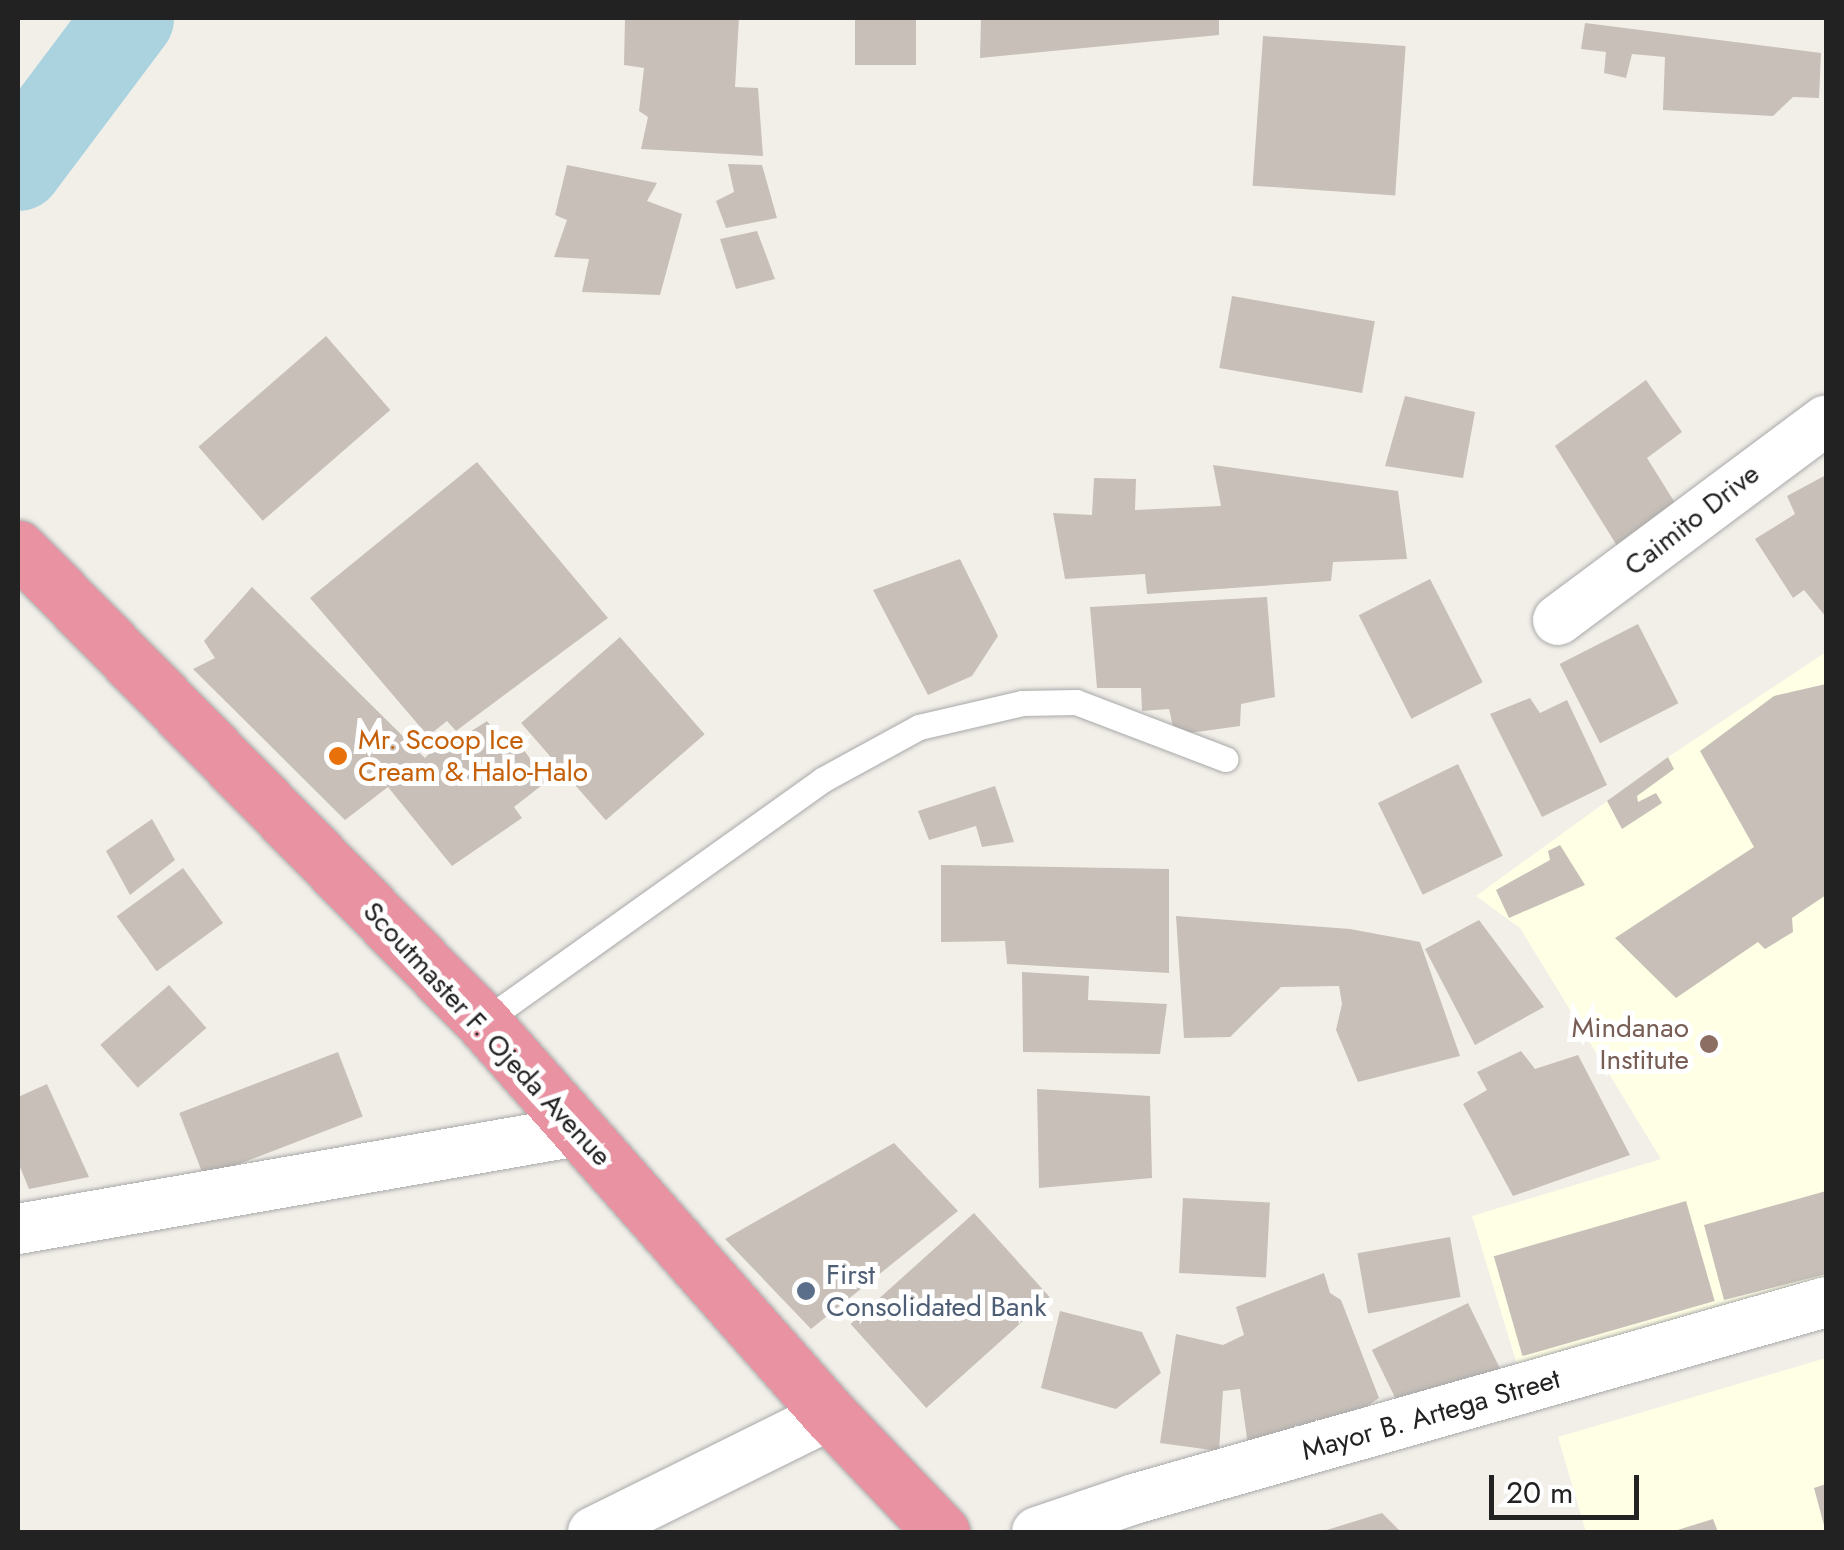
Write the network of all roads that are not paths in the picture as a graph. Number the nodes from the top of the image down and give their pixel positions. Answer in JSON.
{"nodes":[{"id":1,"x":1826,"y":420,"type":"edge"},
{"id":2,"x":18,"y":548,"type":"edge"},
{"id":3,"x":1558,"y":620,"type":"dead end"},
{"id":4,"x":1225,"y":759,"type":"dead end"},
{"id":5,"x":483,"y":1022,"type":"junction"},
{"id":6,"x":578,"y":1131,"type":"junction"},
{"id":7,"x":18,"y":1229,"type":"edge"},
{"id":8,"x":1826,"y":1302,"type":"edge"},
{"id":9,"x":830,"y":1415,"type":"junction"},
{"id":10,"x":593,"y":1532,"type":"edge"},
{"id":11,"x":942,"y":1532,"type":"edge"},
{"id":12,"x":1038,"y":1532,"type":"edge"}],
"edges":[{"from":1,"to":3,"type":"street","name":"Caimito Drive"},
{"from":2,"to":5,"type":"highway","name":"Scoutmaster F. Ojeda Avenue"},
{"from":4,"to":5,"type":"lane"},
{"from":5,"to":6,"type":"highway","name":"Scoutmaster F. Ojeda Avenue"},
{"from":6,"to":7,"type":"street"},
{"from":6,"to":9,"type":"highway","name":"Scoutmaster F. Ojeda Avenue"},
{"from":8,"to":12,"type":"street","name":"Mayor B. Artega Street"},
{"from":9,"to":10,"type":"street"},
{"from":9,"to":11,"type":"highway","name":"Scoutmaster F. Ojeda Avenue"}]}
